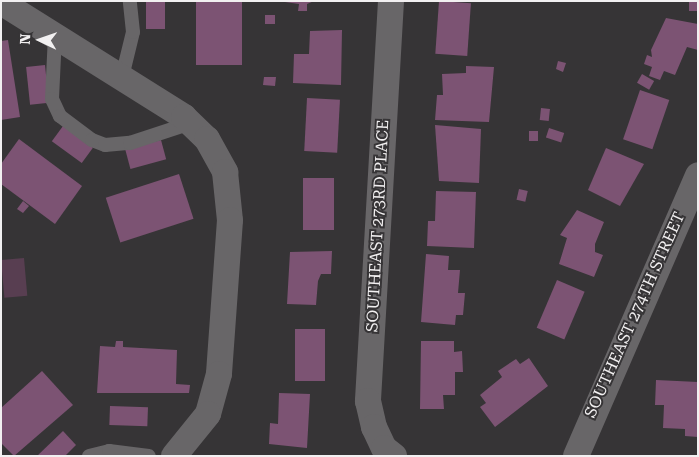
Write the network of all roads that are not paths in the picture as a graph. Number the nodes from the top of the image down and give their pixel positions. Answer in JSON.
{"nodes":[{"id":1,"x":130,"y":1,"type":"edge"},
{"id":2,"x":391,"y":1,"type":"edge"},
{"id":3,"x":12,"y":4,"type":"edge"},
{"id":4,"x":55,"y":35,"type":"junction"},
{"id":5,"x":122,"y":77,"type":"junction"},
{"id":6,"x":190,"y":123,"type":"junction"},
{"id":7,"x":697,"y":180,"type":"edge"},
{"id":8,"x":389,"y":452,"type":"edge"},
{"id":9,"x":89,"y":456,"type":"edge"},
{"id":10,"x":149,"y":456,"type":"edge"},
{"id":11,"x":174,"y":456,"type":"edge"},
{"id":12,"x":576,"y":456,"type":"edge"}],
"edges":[{"from":1,"to":5,"type":"lane"},
{"from":2,"to":8,"type":"street","name":"SOUTHEAST 273RD PLACE"},
{"from":3,"to":4,"type":"street"},
{"from":4,"to":5,"type":"street"},
{"from":4,"to":6,"type":"lane"},
{"from":5,"to":6,"type":"street"},
{"from":6,"to":11,"type":"street"},
{"from":7,"to":12,"type":"street","name":"SOUTHEAST 274TH STREET"},
{"from":9,"to":10,"type":"lane"}]}
